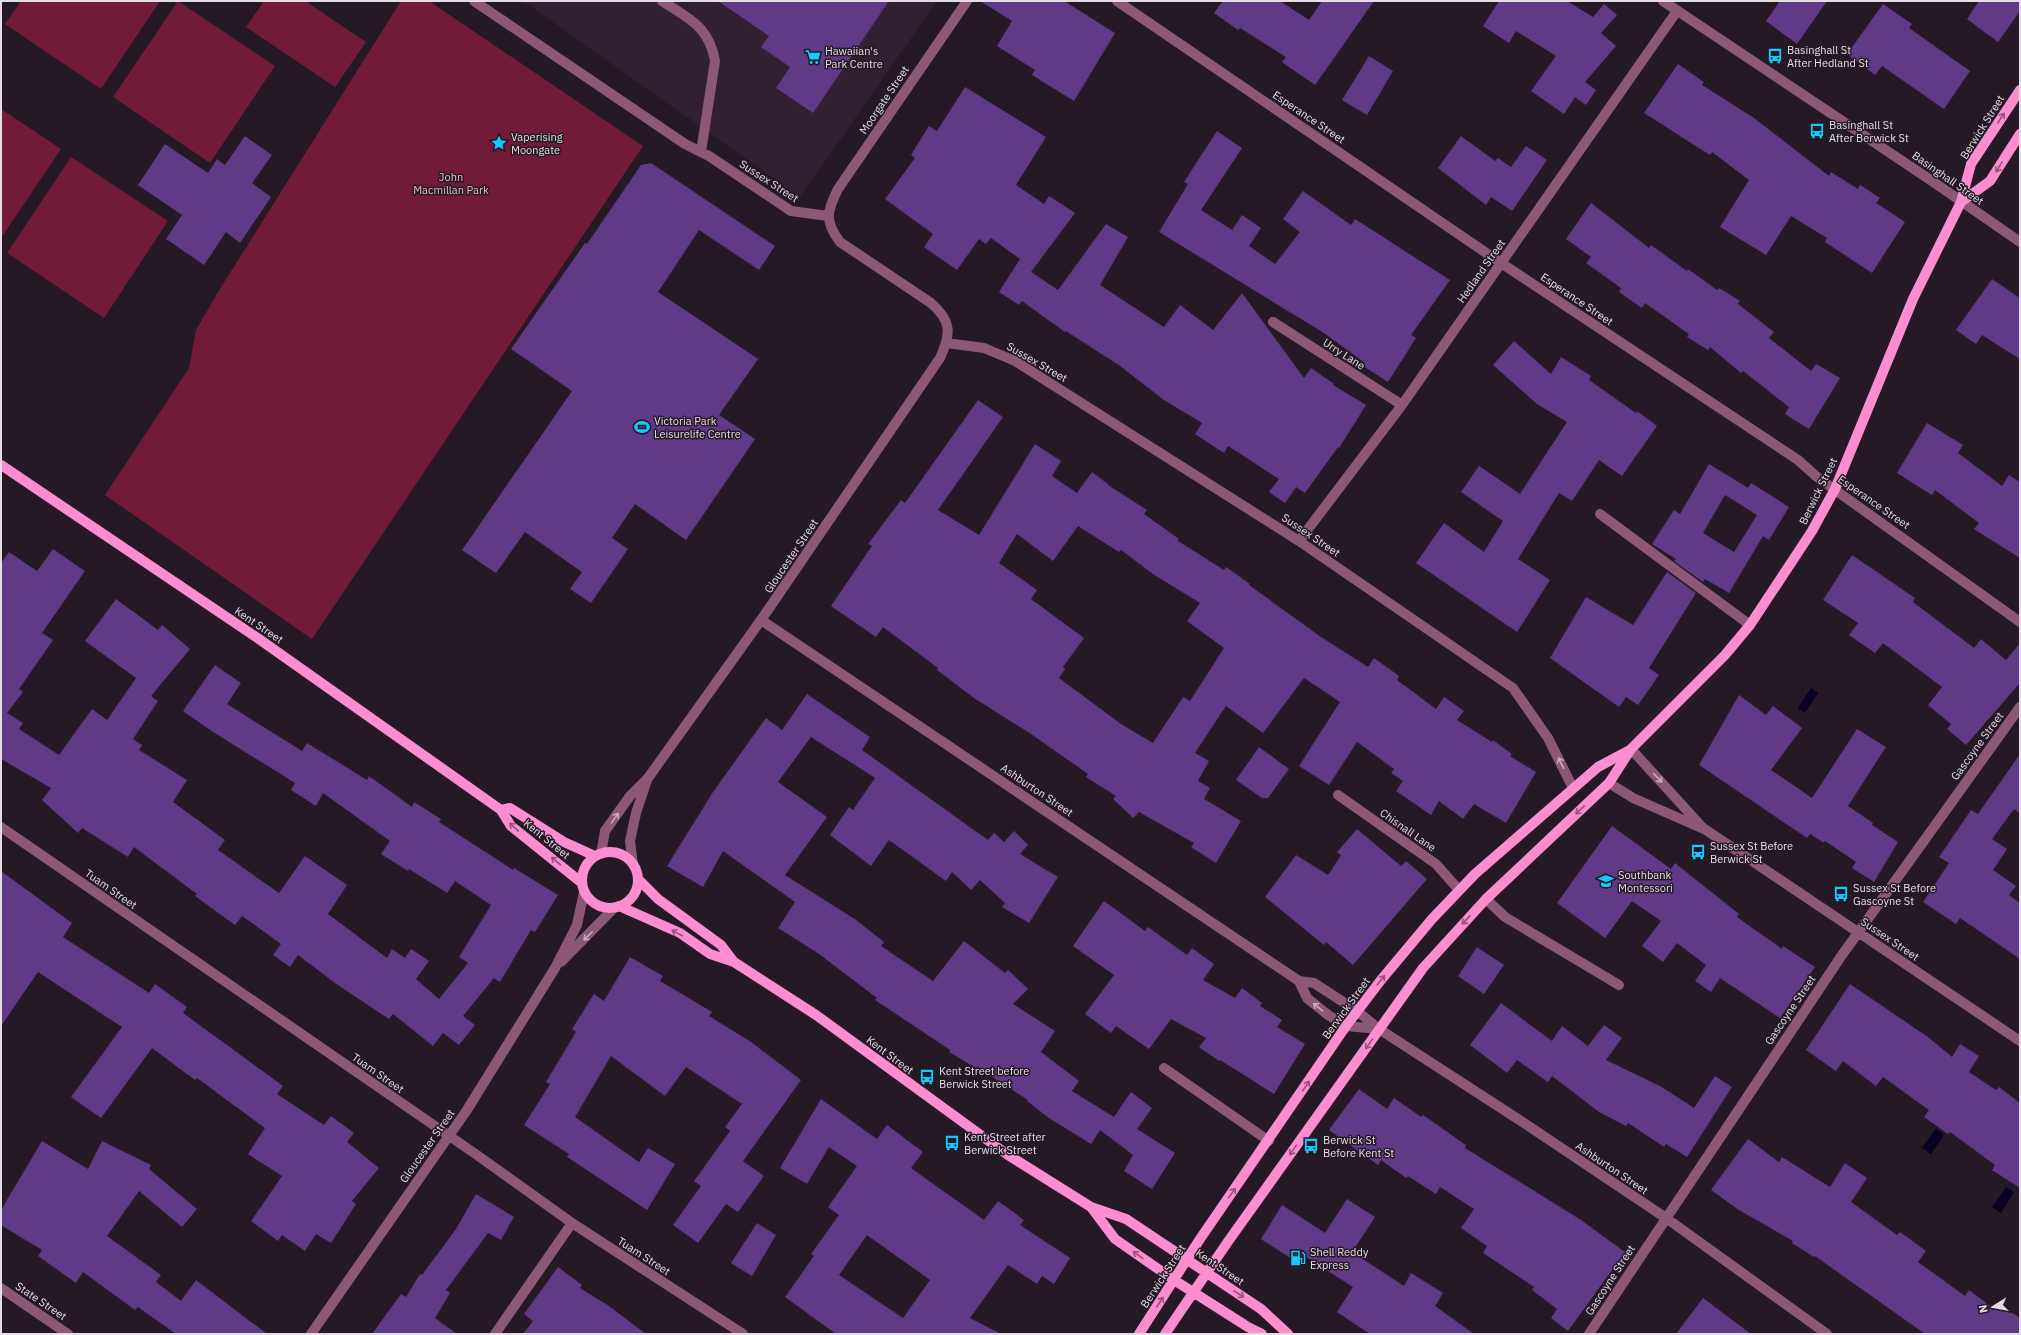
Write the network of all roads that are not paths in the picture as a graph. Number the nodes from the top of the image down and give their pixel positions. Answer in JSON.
{"nodes":[{"id":1,"x":474,"y":1,"type":"edge"},
{"id":2,"x":662,"y":1,"type":"edge"},
{"id":3,"x":967,"y":1,"type":"edge"},
{"id":4,"x":1117,"y":1,"type":"edge"},
{"id":5,"x":1663,"y":1,"type":"edge"},
{"id":6,"x":1677,"y":11,"type":"junction"},
{"id":7,"x":2020,"y":90,"type":"edge"},
{"id":8,"x":2020,"y":134,"type":"edge"},
{"id":9,"x":701,"y":152,"type":"junction"},
{"id":10,"x":1961,"y":202,"type":"junction"},
{"id":11,"x":828,"y":216,"type":"junction"},
{"id":12,"x":2020,"y":242,"type":"edge"},
{"id":13,"x":1501,"y":262,"type":"junction"},
{"id":14,"x":1273,"y":322,"type":"dead end"},
{"id":15,"x":947,"y":343,"type":"junction"},
{"id":16,"x":1402,"y":405,"type":"junction"},
{"id":17,"x":1,"y":465,"type":"edge"},
{"id":18,"x":1834,"y":489,"type":"junction"},
{"id":19,"x":1600,"y":514,"type":"dead end"},
{"id":20,"x":1299,"y":541,"type":"junction"},
{"id":21,"x":762,"y":620,"type":"junction"},
{"id":22,"x":2020,"y":622,"type":"edge"},
{"id":23,"x":1750,"y":625,"type":"junction"},
{"id":24,"x":2020,"y":707,"type":"edge"},
{"id":25,"x":1631,"y":749,"type":"junction"},
{"id":26,"x":648,"y":778,"type":"junction"},
{"id":27,"x":1608,"y":784,"type":"junction"},
{"id":28,"x":1573,"y":788,"type":"junction"},
{"id":29,"x":1338,"y":795,"type":"dead end"},
{"id":30,"x":501,"y":810,"type":"junction"},
{"id":31,"x":1,"y":827,"type":"edge"},
{"id":32,"x":1706,"y":830,"type":"junction"},
{"id":33,"x":598,"y":855,"type":"junction"},
{"id":34,"x":633,"y":865,"type":"junction"},
{"id":35,"x":638,"y":879,"type":"junction"},
{"id":36,"x":583,"y":887,"type":"junction"},
{"id":37,"x":1460,"y":890,"type":"junction"},
{"id":38,"x":1486,"y":899,"type":"junction"},
{"id":39,"x":617,"y":907,"type":"junction"},
{"id":40,"x":1858,"y":932,"type":"junction"},
{"id":41,"x":734,"y":962,"type":"junction"},
{"id":42,"x":555,"y":968,"type":"junction"},
{"id":43,"x":1299,"y":981,"type":"junction"},
{"id":44,"x":1619,"y":985,"type":"dead end"},
{"id":45,"x":1357,"y":1011,"type":"junction"},
{"id":46,"x":1346,"y":1026,"type":"junction"},
{"id":47,"x":1379,"y":1029,"type":"junction"},
{"id":48,"x":2020,"y":1042,"type":"edge"},
{"id":49,"x":1164,"y":1068,"type":"dead end"},
{"id":50,"x":449,"y":1136,"type":"junction"},
{"id":51,"x":1269,"y":1141,"type":"junction"},
{"id":52,"x":1091,"y":1207,"type":"junction"},
{"id":53,"x":1666,"y":1218,"type":"junction"},
{"id":54,"x":572,"y":1223,"type":"junction"},
{"id":55,"x":1188,"y":1260,"type":"junction"},
{"id":56,"x":1206,"y":1273,"type":"junction"},
{"id":57,"x":1174,"y":1280,"type":"junction"},
{"id":58,"x":1,"y":1288,"type":"edge"},
{"id":59,"x":1194,"y":1293,"type":"junction"},
{"id":60,"x":68,"y":1334,"type":"edge"},
{"id":61,"x":311,"y":1334,"type":"edge"},
{"id":62,"x":495,"y":1334,"type":"edge"},
{"id":63,"x":743,"y":1334,"type":"edge"},
{"id":64,"x":1139,"y":1334,"type":"edge"},
{"id":65,"x":1165,"y":1334,"type":"edge"},
{"id":66,"x":1262,"y":1334,"type":"edge"},
{"id":67,"x":1288,"y":1334,"type":"edge"},
{"id":68,"x":1589,"y":1334,"type":"edge"},
{"id":69,"x":1827,"y":1334,"type":"edge"}],
"edges":[{"from":1,"to":9,"type":"street","name":"Sussex Street"},
{"from":2,"to":9,"type":"street"},
{"from":3,"to":11,"type":"street","name":"Moorgate Street"},
{"from":4,"to":13,"type":"street","name":"Esperance Street"},
{"from":5,"to":6,"type":"street","name":"Basinghall Street"},
{"from":6,"to":10,"type":"street","name":"Basinghall Street"},
{"from":6,"to":13,"type":"street","name":"Hedland Street"},
{"from":10,"to":7,"type":"main road","name":"Berwick Street","one_way":true},
{"from":8,"to":10,"type":"main road","name":"Berwick Street","one_way":true},
{"from":9,"to":11,"type":"street","name":"Sussex Street"},
{"from":10,"to":12,"type":"street","name":"Basinghall Street"},
{"from":10,"to":18,"type":"main road","name":"Berwick Street"},
{"from":11,"to":15,"type":"street"},
{"from":13,"to":16,"type":"street","name":"Hedland Street"},
{"from":13,"to":18,"type":"street","name":"Esperance Street"},
{"from":14,"to":16,"type":"street","name":"Urry Lane"},
{"from":15,"to":20,"type":"street","name":"Sussex Street"},
{"from":15,"to":21,"type":"street","name":"Gloucester Street"},
{"from":16,"to":20,"type":"street","name":"Hedland Street"},
{"from":17,"to":30,"type":"main road","name":"Kent Street"},
{"from":18,"to":22,"type":"street","name":"Esperance Street"},
{"from":18,"to":23,"type":"main road","name":"Berwick Street"},
{"from":19,"to":23,"type":"street"},
{"from":28,"to":20,"type":"street","name":"Sussex Street","one_way":true},
{"from":21,"to":26,"type":"street","name":"Gloucester Street"},
{"from":21,"to":43,"type":"street","name":"Ashburton Street"},
{"from":23,"to":25,"type":"main road","name":"Berwick Street"},
{"from":24,"to":40,"type":"street","name":"Gascoyne Street"},
{"from":25,"to":27,"type":"main road","name":"Berwick Street"},
{"from":25,"to":28,"type":"main road","name":"Berwick Street"},
{"from":25,"to":32,"type":"street","name":"Sussex Street","one_way":true},
{"from":33,"to":26,"type":"street","name":"Gloucester Street","one_way":true},
{"from":26,"to":34,"type":"street","name":"Gloucester Street"},
{"from":27,"to":32,"type":"street","name":"Sussex Street"},
{"from":27,"to":38,"type":"main road","name":"Berwick Street","one_way":true},
{"from":28,"to":37,"type":"main road","name":"Berwick Street"},
{"from":29,"to":37,"type":"street","name":"Chisnall Lane"},
{"from":30,"to":33,"type":"main road","name":"Kent Street"},
{"from":36,"to":30,"type":"main road","name":"Kent Street","one_way":true},
{"from":31,"to":50,"type":"street","name":"Tuam Street"},
{"from":32,"to":40,"type":"street","name":"Sussex Street"},
{"from":33,"to":34,"type":"main road"},
{"from":33,"to":36,"type":"main road"},
{"from":34,"to":35,"type":"main road"},
{"from":35,"to":39,"type":"main road"},
{"from":35,"to":41,"type":"main road","name":"Kent Street"},
{"from":36,"to":39,"type":"main road"},
{"from":36,"to":42,"type":"street","name":"Gloucester Street"},
{"from":45,"to":37,"type":"main road","name":"Berwick Street","one_way":true},
{"from":38,"to":44,"type":"street"},
{"from":38,"to":47,"type":"main road","name":"Berwick Street","one_way":true},
{"from":41,"to":39,"type":"main road","name":"Kent Street","one_way":true},
{"from":39,"to":42,"type":"street","name":"Gloucester Street","one_way":true},
{"from":40,"to":48,"type":"street","name":"Sussex Street"},
{"from":40,"to":53,"type":"street","name":"Gascoyne Street"},
{"from":41,"to":52,"type":"main road","name":"Kent Street"},
{"from":42,"to":50,"type":"street","name":"Gloucester Street"},
{"from":43,"to":45,"type":"street","name":"Ashburton Street"},
{"from":46,"to":43,"type":"street","name":"Ashburton Street","one_way":true},
{"from":45,"to":46,"type":"main road","name":"Berwick Street"},
{"from":45,"to":47,"type":"street","name":"Ashburton Street"},
{"from":46,"to":47,"type":"street","name":"Ashburton Street"},
{"from":51,"to":46,"type":"main road","name":"Berwick Street","one_way":true},
{"from":47,"to":53,"type":"street","name":"Ashburton Street"},
{"from":47,"to":56,"type":"main road","name":"Berwick Street","one_way":true},
{"from":49,"to":51,"type":"street"},
{"from":50,"to":54,"type":"street","name":"Tuam Street"},
{"from":50,"to":61,"type":"street","name":"Gloucester Street"},
{"from":55,"to":51,"type":"main road","name":"Berwick Street","one_way":true},
{"from":52,"to":55,"type":"main road","name":"Kent Street"},
{"from":57,"to":52,"type":"main road","name":"Kent Street","one_way":true},
{"from":53,"to":68,"type":"street","name":"Gascoyne Street"},
{"from":53,"to":69,"type":"street","name":"Ashburton Street"},
{"from":54,"to":62,"type":"street"},
{"from":54,"to":63,"type":"street","name":"Tuam Street"},
{"from":55,"to":56,"type":"main road","name":"Kent Street"},
{"from":55,"to":57,"type":"main road","name":"Berwick Street"},
{"from":56,"to":59,"type":"main road","name":"Berwick Street"},
{"from":56,"to":67,"type":"main road","name":"Kent Street","one_way":true},
{"from":57,"to":59,"type":"main road","name":"Kent Street"},
{"from":64,"to":57,"type":"main road","name":"Berwick Street","one_way":true},
{"from":58,"to":60,"type":"street","name":"State Street"},
{"from":59,"to":65,"type":"main road","name":"Berwick Street"},
{"from":59,"to":66,"type":"main road","name":"Kent Street"}]}
